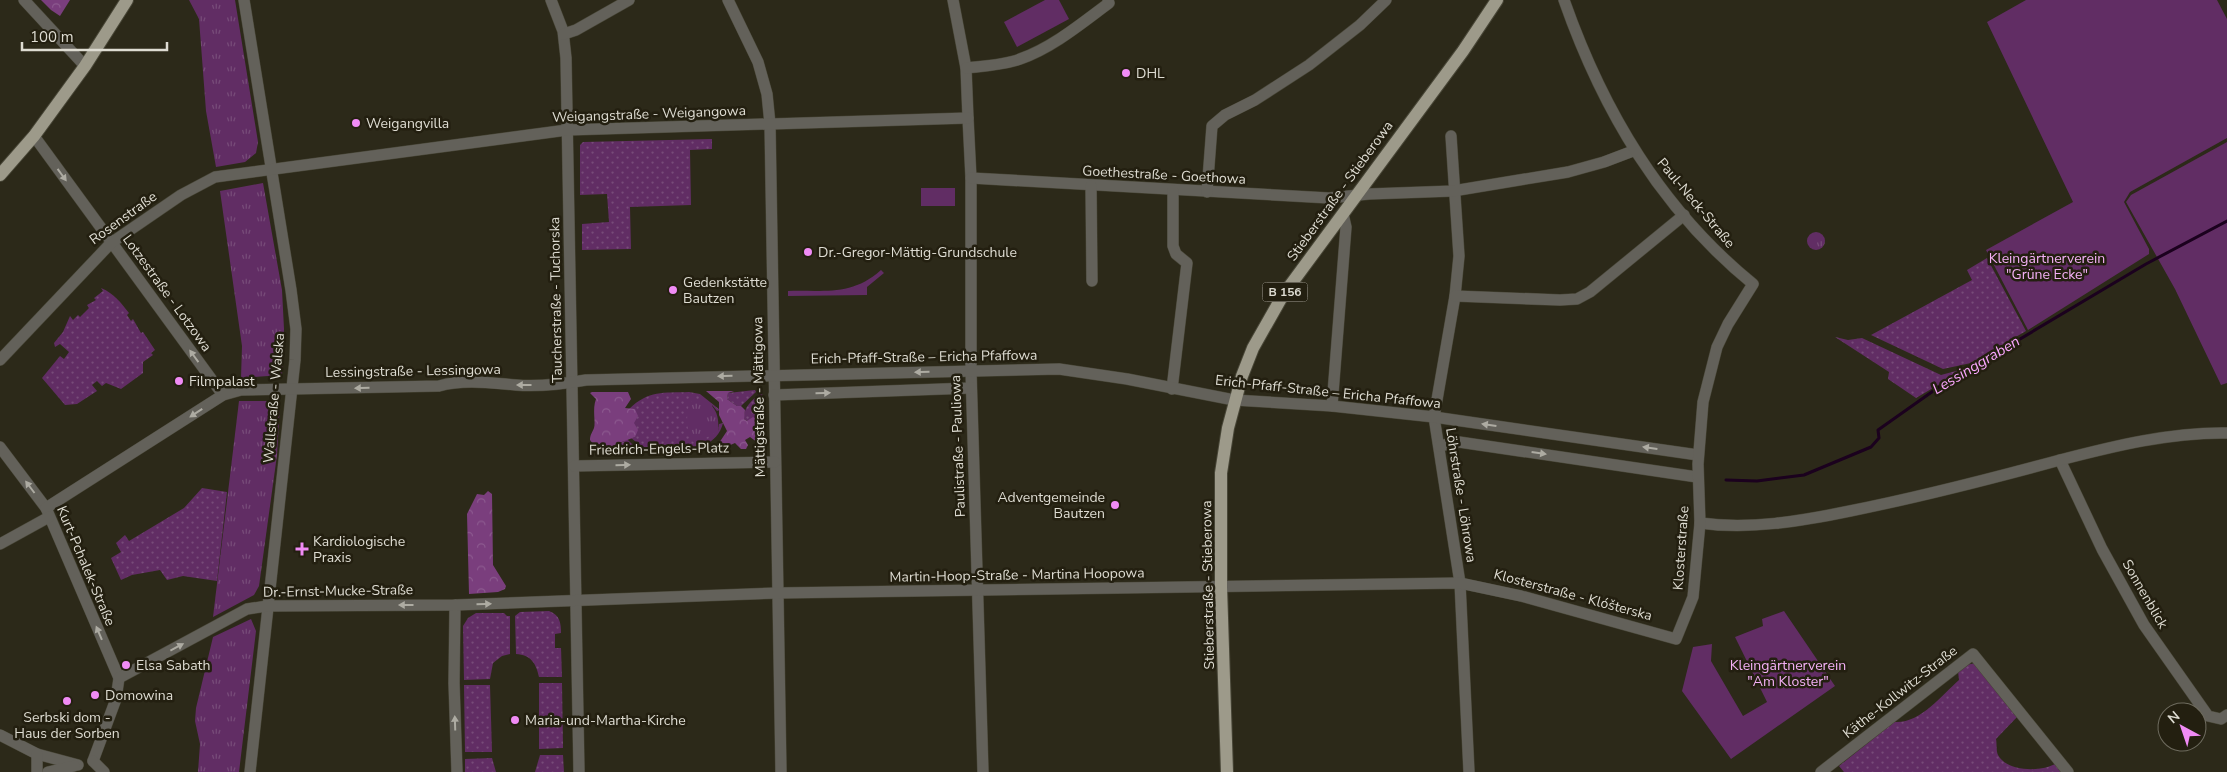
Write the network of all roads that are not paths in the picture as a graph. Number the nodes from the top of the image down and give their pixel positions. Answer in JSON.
{"nodes":[{"id":1,"x":24,"y":0,"type":"edge"},
{"id":2,"x":127,"y":0,"type":"edge"},
{"id":3,"x":244,"y":0,"type":"edge"},
{"id":4,"x":551,"y":0,"type":"edge"},
{"id":5,"x":629,"y":0,"type":"edge"},
{"id":6,"x":728,"y":0,"type":"edge"},
{"id":7,"x":952,"y":0,"type":"edge"},
{"id":8,"x":1386,"y":0,"type":"edge"},
{"id":9,"x":1497,"y":0,"type":"edge"},
{"id":10,"x":1564,"y":0,"type":"edge"},
{"id":11,"x":1108,"y":1,"type":"edge"},
{"id":12,"x":564,"y":34,"type":"junction"},
{"id":13,"x":88,"y":61,"type":"junction"},
{"id":14,"x":966,"y":68,"type":"junction"},
{"id":15,"x":968,"y":118,"type":"junction"},
{"id":16,"x":770,"y":124,"type":"junction"},
{"id":17,"x":567,"y":130,"type":"junction"},
{"id":18,"x":34,"y":136,"type":"junction"},
{"id":19,"x":1451,"y":136,"type":"dead end"},
{"id":20,"x":1633,"y":150,"type":"junction"},
{"id":21,"x":273,"y":170,"type":"junction"},
{"id":22,"x":0,"y":175,"type":"edge"},
{"id":23,"x":971,"y":178,"type":"junction"},
{"id":24,"x":1091,"y":186,"type":"junction"},
{"id":25,"x":1173,"y":190,"type":"junction"},
{"id":26,"x":1453,"y":191,"type":"junction"},
{"id":27,"x":1207,"y":192,"type":"junction"},
{"id":28,"x":1356,"y":195,"type":"junction"},
{"id":29,"x":1344,"y":214,"type":"junction"},
{"id":30,"x":1684,"y":215,"type":"junction"},
{"id":31,"x":111,"y":242,"type":"junction"},
{"id":32,"x":1092,"y":281,"type":"dead end"},
{"id":33,"x":1753,"y":284,"type":"joint"},
{"id":34,"x":1455,"y":296,"type":"junction"},
{"id":35,"x":0,"y":360,"type":"edge"},
{"id":36,"x":971,"y":371,"type":"junction"},
{"id":37,"x":774,"y":376,"type":"junction"},
{"id":38,"x":572,"y":383,"type":"junction"},
{"id":39,"x":971,"y":388,"type":"junction"},
{"id":40,"x":291,"y":389,"type":"junction"},
{"id":41,"x":1172,"y":389,"type":"junction"},
{"id":42,"x":223,"y":395,"type":"junction"},
{"id":43,"x":774,"y":395,"type":"junction"},
{"id":44,"x":1234,"y":400,"type":"junction"},
{"id":45,"x":1332,"y":406,"type":"junction"},
{"id":46,"x":1434,"y":417,"type":"junction"},
{"id":47,"x":2227,"y":433,"type":"edge"},
{"id":48,"x":1439,"y":446,"type":"junction"},
{"id":49,"x":0,"y":447,"type":"edge"},
{"id":50,"x":1698,"y":455,"type":"junction"},
{"id":51,"x":2060,"y":460,"type":"junction"},
{"id":52,"x":775,"y":462,"type":"junction"},
{"id":53,"x":574,"y":466,"type":"junction"},
{"id":54,"x":1698,"y":476,"type":"junction"},
{"id":55,"x":48,"y":512,"type":"junction"},
{"id":56,"x":1700,"y":522,"type":"junction"},
{"id":57,"x":0,"y":544,"type":"edge"},
{"id":58,"x":1460,"y":583,"type":"junction"},
{"id":59,"x":1221,"y":587,"type":"junction"},
{"id":60,"x":977,"y":591,"type":"junction"},
{"id":61,"x":778,"y":593,"type":"junction"},
{"id":62,"x":575,"y":601,"type":"junction"},
{"id":63,"x":455,"y":604,"type":"junction"},
{"id":64,"x":267,"y":606,"type":"junction"},
{"id":65,"x":1676,"y":639,"type":"joint"},
{"id":66,"x":119,"y":678,"type":"junction"},
{"id":67,"x":2227,"y":715,"type":"edge"},
{"id":68,"x":0,"y":735,"type":"edge"},
{"id":69,"x":37,"y":754,"type":"junction"},
{"id":70,"x":93,"y":761,"type":"junction"},
{"id":71,"x":78,"y":765,"type":"junction"},
{"id":72,"x":37,"y":772,"type":"edge"},
{"id":73,"x":48,"y":772,"type":"edge"},
{"id":74,"x":104,"y":772,"type":"edge"},
{"id":75,"x":250,"y":772,"type":"edge"},
{"id":76,"x":457,"y":772,"type":"edge"},
{"id":77,"x":579,"y":772,"type":"edge"},
{"id":78,"x":781,"y":772,"type":"edge"},
{"id":79,"x":983,"y":772,"type":"edge"},
{"id":80,"x":1227,"y":772,"type":"edge"},
{"id":81,"x":1469,"y":772,"type":"edge"},
{"id":82,"x":1821,"y":772,"type":"edge"},
{"id":83,"x":2068,"y":772,"type":"edge"}],
"edges":[{"from":1,"to":13,"type":"street"},
{"from":2,"to":13,"type":"main road"},
{"from":3,"to":21,"type":"street","name":"Wallstraße - Walska"},
{"from":4,"to":12,"type":"street","name":"Taucherstraße - Tuchorska"},
{"from":5,"to":12,"type":"street"},
{"from":6,"to":16,"type":"street","name":"Mättigstraße - Mättigowa"},
{"from":7,"to":14,"type":"street","name":"Paulistraße - Pauliowa"},
{"from":8,"to":27,"type":"street"},
{"from":9,"to":28,"type":"main road","name":"Stieberstraße - Stieberowa","number":"B 156"},
{"from":10,"to":20,"type":"street","name":"Paul-Neck-Straße"},
{"from":11,"to":14,"type":"street"},
{"from":12,"to":17,"type":"street","name":"Taucherstraße - Tuchorska"},
{"from":13,"to":18,"type":"main road"},
{"from":14,"to":15,"type":"street","name":"Paulistraße - Pauliowa"},
{"from":15,"to":16,"type":"street","name":"Weigangstraße - Weigangowa"},
{"from":15,"to":23,"type":"street","name":"Paulistraße - Pauliowa"},
{"from":16,"to":17,"type":"street","name":"Weigangstraße - Weigangowa"},
{"from":16,"to":37,"type":"street","name":"Mättigstraße - Mättigowa"},
{"from":17,"to":21,"type":"street","name":"Weigangstraße - Weigangowa"},
{"from":17,"to":38,"type":"street","name":"Taucherstraße - Tuchorska"},
{"from":18,"to":22,"type":"main road"},
{"from":18,"to":31,"type":"street","name":"Lotzestraße - Lotzowa","one_way":true},
{"from":19,"to":26,"type":"street","name":"Löhrstraße - Löhrowa"},
{"from":20,"to":26,"type":"street","name":"Goethestraße - Goethowa"},
{"from":20,"to":30,"type":"street","name":"Paul-Neck-Straße"},
{"from":21,"to":31,"type":"street","name":"Rosenstraße"},
{"from":21,"to":40,"type":"street","name":"Wallstraße - Walska"},
{"from":23,"to":24,"type":"street","name":"Goethestraße - Goethowa"},
{"from":23,"to":36,"type":"street","name":"Paulistraße - Pauliowa"},
{"from":24,"to":25,"type":"street","name":"Goethestraße - Goethowa"},
{"from":24,"to":32,"type":"street"},
{"from":25,"to":27,"type":"street","name":"Goethestraße - Goethowa"},
{"from":25,"to":41,"type":"street"},
{"from":26,"to":28,"type":"street","name":"Goethestraße - Goethowa"},
{"from":26,"to":34,"type":"street","name":"Löhrstraße - Löhrowa"},
{"from":27,"to":28,"type":"street","name":"Goethestraße - Goethowa"},
{"from":28,"to":29,"type":"main road","name":"Stieberstraße - Stieberowa","number":"B 156"},
{"from":29,"to":44,"type":"main road","name":"Stieberstraße - Stieberowa","number":"B 156"},
{"from":29,"to":45,"type":"street"},
{"from":30,"to":33,"type":"street","name":"Paul-Neck-Straße"},
{"from":30,"to":34,"type":"street"},
{"from":31,"to":35,"type":"street","name":"Rosenstraße"},
{"from":42,"to":31,"type":"street","name":"Lotzestraße - Lotzowa","one_way":true},
{"from":33,"to":50,"type":"street","name":"Klosterstraße"},
{"from":34,"to":46,"type":"street","name":"Löhrstraße - Löhrowa"},
{"from":36,"to":37,"type":"street","name":"Erich-Pfaff-Straße – Ericha Pfaffowa","one_way":true},
{"from":36,"to":39,"type":"street","name":"Paulistraße - Pauliowa"},
{"from":36,"to":41,"type":"street","name":"Erich-Pfaff-Straße – Ericha Pfaffowa"},
{"from":37,"to":38,"type":"street","name":"Lessingstraße - Lessingowa","one_way":true},
{"from":37,"to":43,"type":"street","name":"Mättigstraße - Mättigowa"},
{"from":38,"to":40,"type":"street","name":"Lessingstraße - Lessingowa","one_way":true},
{"from":38,"to":53,"type":"street","name":"Taucherstraße - Tuchorska"},
{"from":43,"to":39,"type":"street","one_way":true},
{"from":39,"to":60,"type":"street","name":"Paulistraße - Pauliowa"},
{"from":40,"to":42,"type":"street","name":"Lessingstraße - Lessingowa"},
{"from":40,"to":64,"type":"street","name":"Wallstraße - Walska"},
{"from":41,"to":44,"type":"street","name":"Erich-Pfaff-Straße – Ericha Pfaffowa"},
{"from":42,"to":55,"type":"street","one_way":true},
{"from":43,"to":52,"type":"street","name":"Mättigstraße - Mättigowa"},
{"from":44,"to":45,"type":"street","name":"Erich-Pfaff-Straße – Ericha Pfaffowa"},
{"from":44,"to":59,"type":"main road","name":"Stieberstraße - Stieberowa","number":"B 156"},
{"from":45,"to":46,"type":"street","name":"Erich-Pfaff-Straße – Ericha Pfaffowa"},
{"from":46,"to":48,"type":"street","name":"Löhrstraße - Löhrowa"},
{"from":50,"to":46,"type":"street","name":"Erich-Pfaff-Straße – Ericha Pfaffowa","one_way":true},
{"from":47,"to":51,"type":"street"},
{"from":48,"to":54,"type":"street","one_way":true},
{"from":48,"to":58,"type":"street","name":"Löhrstraße - Löhrowa"},
{"from":55,"to":49,"type":"street","name":"Kurt-Pchalek-Straße","one_way":true},
{"from":50,"to":54,"type":"street","name":"Klosterstraße"},
{"from":51,"to":56,"type":"street"},
{"from":51,"to":67,"type":"street","name":"Sonnenblick"},
{"from":53,"to":52,"type":"street","name":"Friedrich-Engels-Platz","one_way":true},
{"from":52,"to":61,"type":"street","name":"Mättigstraße - Mättigowa"},
{"from":53,"to":62,"type":"street","name":"Taucherstraße - Tuchorska"},
{"from":54,"to":56,"type":"street","name":"Klosterstraße"},
{"from":55,"to":57,"type":"street"},
{"from":66,"to":55,"type":"street","name":"Kurt-Pchalek-Straße","one_way":true},
{"from":56,"to":65,"type":"street","name":"Klosterstraße"},
{"from":58,"to":59,"type":"street","name":"Martin-Hoop-Straße - Martina Hoopowa"},
{"from":58,"to":65,"type":"street","name":"Klosterstraße - Klóšterska"},
{"from":58,"to":81,"type":"street","name":"Löhrstraße - Löhrowa"},
{"from":59,"to":60,"type":"street","name":"Martin-Hoop-Straße - Martina Hoopowa"},
{"from":59,"to":80,"type":"main road","name":"Stieberstraße - Stieberowa","number":"B 156"},
{"from":60,"to":61,"type":"street","name":"Martin-Hoop-Straße - Martina Hoopowa"},
{"from":60,"to":79,"type":"street","name":"Paulistraße - Pauliowa"},
{"from":61,"to":62,"type":"street","name":"Martin-Hoop-Straße - Martina Hoopowa"},
{"from":61,"to":78,"type":"street","name":"Mättigstraße - Mättigowa"},
{"from":63,"to":62,"type":"street","name":"Dr.-Ernst-Mucke-Straße","one_way":true},
{"from":62,"to":77,"type":"street","name":"Taucherstraße - Tuchorska"},
{"from":63,"to":64,"type":"street","name":"Dr.-Ernst-Mucke-Straße","one_way":true},
{"from":76,"to":63,"type":"street","one_way":true},
{"from":66,"to":64,"type":"street","name":"Dr.-Ernst-Mucke-Straße","one_way":true},
{"from":64,"to":75,"type":"street","name":"Wallstraße - Walska"},
{"from":66,"to":70,"type":"street"},
{"from":68,"to":69,"type":"street"},
{"from":69,"to":71,"type":"street"},
{"from":69,"to":72,"type":"street"},
{"from":70,"to":71,"type":"street"},
{"from":70,"to":74,"type":"street"},
{"from":71,"to":73,"type":"street"},
{"from":82,"to":83,"type":"street","name":"Käthe-Kollwitz-Straße"}]}
